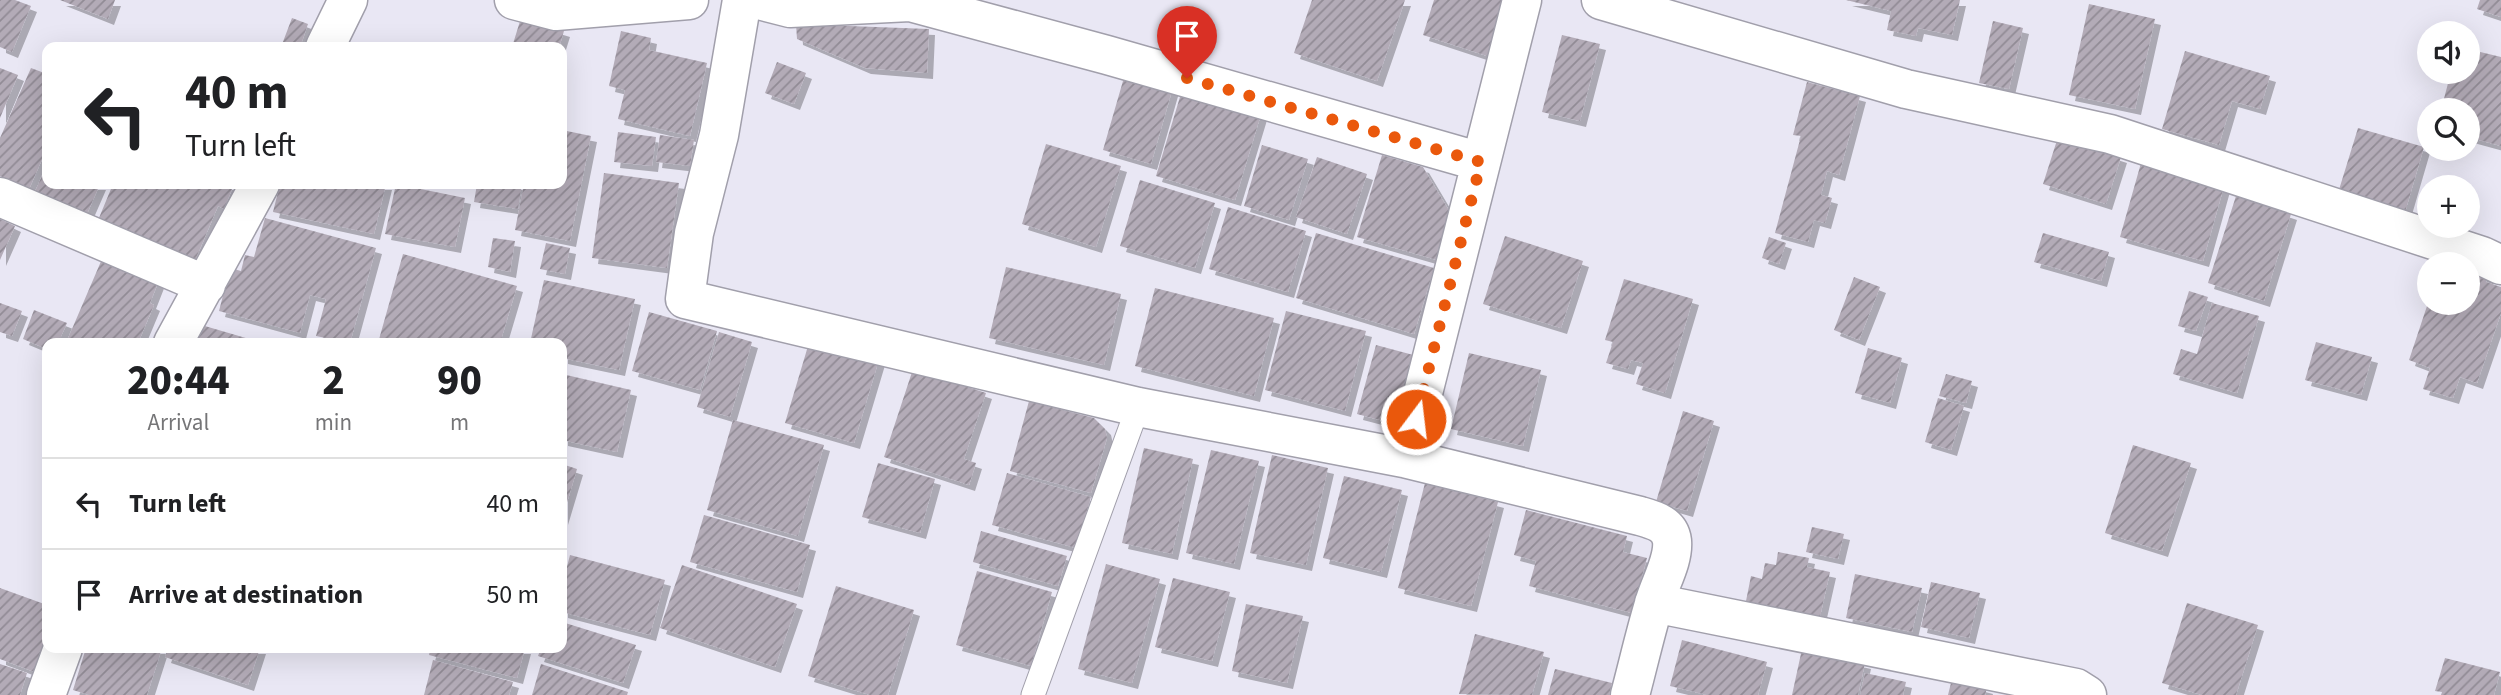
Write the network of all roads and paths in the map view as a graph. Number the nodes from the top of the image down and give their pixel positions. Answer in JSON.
{"nodes":[{"id":1,"x":348,"y":0,"type":"edge"},
{"id":2,"x":514,"y":0,"type":"edge"},
{"id":3,"x":690,"y":0,"type":"edge"},
{"id":4,"x":742,"y":0,"type":"edge"},
{"id":5,"x":759,"y":0,"type":"edge"},
{"id":6,"x":1522,"y":0,"type":"edge"},
{"id":7,"x":1601,"y":0,"type":"edge"},
{"id":8,"x":327,"y":42,"type":"edge"},
{"id":9,"x":1481,"y":162,"type":"junction"},
{"id":10,"x":257,"y":189,"type":"edge"},
{"id":11,"x":0,"y":197,"type":"edge"},
{"id":12,"x":2501,"y":265,"type":"edge"},
{"id":13,"x":206,"y":285,"type":"junction"},
{"id":14,"x":176,"y":338,"type":"edge"},
{"id":15,"x":1138,"y":407,"type":"junction"},
{"id":16,"x":1404,"y":458,"type":"junction"},
{"id":17,"x":1654,"y":603,"type":"junction"},
{"id":18,"x":61,"y":653,"type":"edge"},
{"id":19,"x":46,"y":695,"type":"edge"},
{"id":20,"x":1033,"y":695,"type":"edge"},
{"id":21,"x":1630,"y":695,"type":"edge"},
{"id":22,"x":2087,"y":695,"type":"edge"}],
"edges":[{"from":1,"to":8,"type":"street"},
{"from":2,"to":3,"type":"street"},
{"from":4,"to":15,"type":"street"},
{"from":5,"to":9,"type":"street"},
{"from":6,"to":9,"type":"street"},
{"from":7,"to":12,"type":"street"},
{"from":9,"to":16,"type":"street"},
{"from":10,"to":13,"type":"street"},
{"from":11,"to":13,"type":"street"},
{"from":13,"to":14,"type":"street"},
{"from":15,"to":16,"type":"street"},
{"from":15,"to":20,"type":"lane"},
{"from":16,"to":17,"type":"street"},
{"from":17,"to":21,"type":"street"},
{"from":17,"to":22,"type":"street"},
{"from":18,"to":19,"type":"street"}]}
